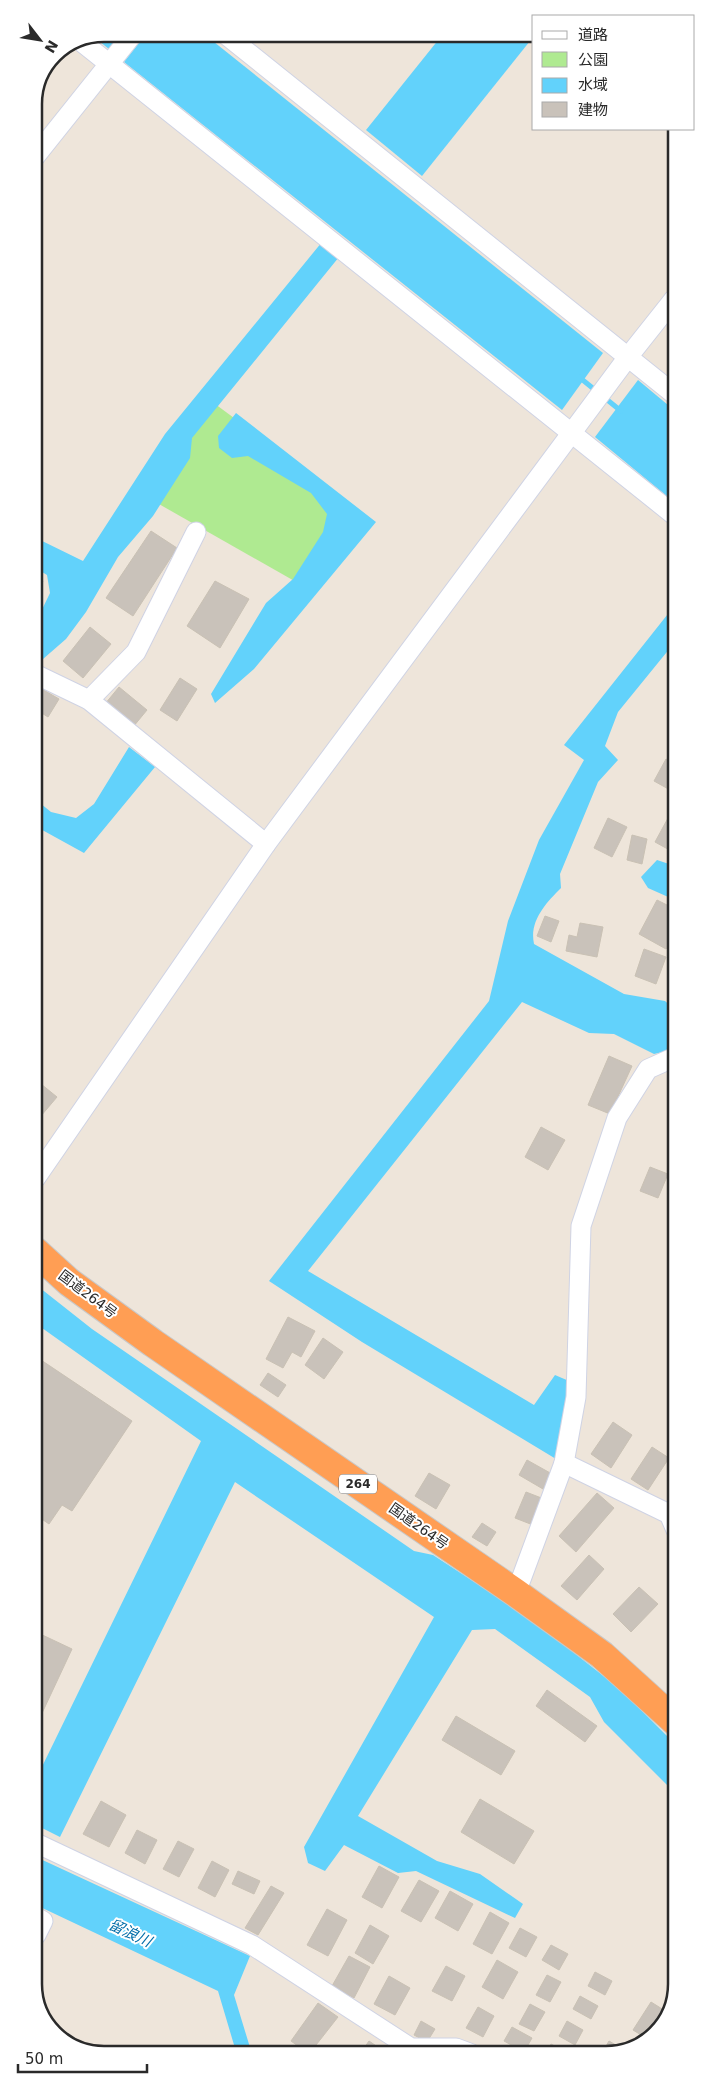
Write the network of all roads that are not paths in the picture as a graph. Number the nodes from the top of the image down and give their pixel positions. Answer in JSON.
{"nodes":[{"id":1,"x":127,"y":42,"type":"edge"},
{"id":2,"x":235,"y":42,"type":"edge"},
{"id":3,"x":86,"y":46,"type":"edge"},
{"id":4,"x":109,"y":64,"type":"junction"},
{"id":5,"x":42,"y":148,"type":"edge"},
{"id":6,"x":668,"y":307,"type":"edge"},
{"id":7,"x":628,"y":357,"type":"junction"},
{"id":8,"x":668,"y":389,"type":"edge"},
{"id":9,"x":572,"y":432,"type":"junction"},
{"id":10,"x":668,"y":510,"type":"edge"},
{"id":11,"x":196,"y":532,"type":"dead end"},
{"id":12,"x":42,"y":678,"type":"edge"},
{"id":13,"x":88,"y":700,"type":"junction"},
{"id":14,"x":266,"y":844,"type":"junction"},
{"id":15,"x":668,"y":1060,"type":"edge"},
{"id":16,"x":42,"y":1169,"type":"edge"},
{"id":17,"x":42,"y":1257,"type":"edge"},
{"id":18,"x":564,"y":1463,"type":"junction"},
{"id":19,"x":668,"y":1513,"type":"edge"},
{"id":20,"x":516,"y":1593,"type":"junction"},
{"id":21,"x":668,"y":1715,"type":"edge"},
{"id":22,"x":42,"y":1846,"type":"edge"},
{"id":23,"x":401,"y":2046,"type":"edge"}],
"edges":[{"from":1,"to":4,"type":"street"},
{"from":2,"to":7,"type":"street"},
{"from":3,"to":4,"type":"street"},
{"from":4,"to":5,"type":"street"},
{"from":4,"to":9,"type":"street"},
{"from":6,"to":7,"type":"street"},
{"from":7,"to":8,"type":"street"},
{"from":7,"to":9,"type":"street"},
{"from":9,"to":10,"type":"street"},
{"from":9,"to":14,"type":"street"},
{"from":11,"to":13,"type":"street"},
{"from":12,"to":13,"type":"street"},
{"from":13,"to":14,"type":"street"},
{"from":14,"to":16,"type":"street"},
{"from":15,"to":18,"type":"street"},
{"from":17,"to":20,"type":"highway","name":"国道264号","number":"264"},
{"from":18,"to":19,"type":"street"},
{"from":18,"to":20,"type":"street"},
{"from":20,"to":21,"type":"highway","name":"国道264号","number":"264"},
{"from":22,"to":23,"type":"street"}]}
